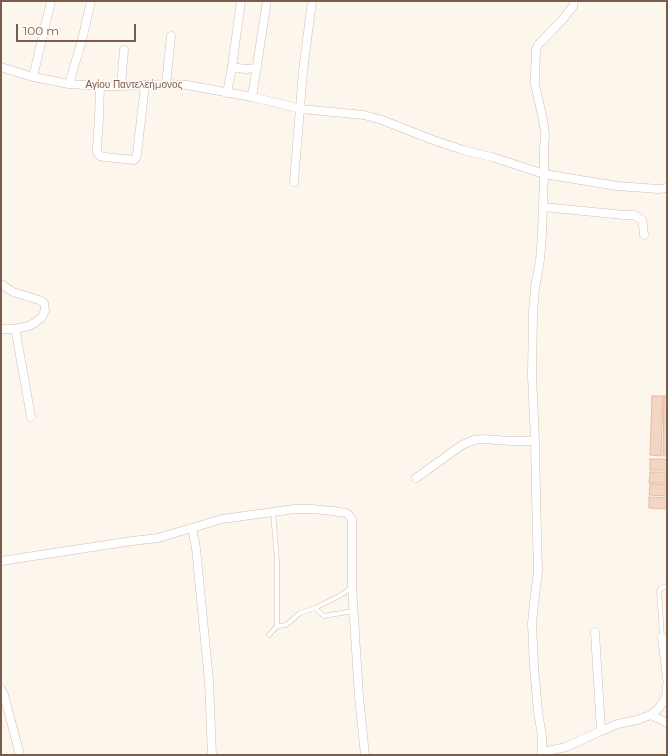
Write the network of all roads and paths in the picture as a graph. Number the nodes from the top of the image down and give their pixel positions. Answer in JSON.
{"nodes":[{"id":1,"x":51,"y":1,"type":"edge"},
{"id":2,"x":91,"y":1,"type":"edge"},
{"id":3,"x":242,"y":1,"type":"edge"},
{"id":4,"x":267,"y":1,"type":"edge"},
{"id":5,"x":312,"y":1,"type":"edge"},
{"id":6,"x":574,"y":1,"type":"edge"},
{"id":7,"x":171,"y":36,"type":"dead end"},
{"id":8,"x":124,"y":50,"type":"dead end"},
{"id":9,"x":1,"y":66,"type":"edge"},
{"id":10,"x":232,"y":67,"type":"junction"},
{"id":11,"x":257,"y":68,"type":"junction"},
{"id":12,"x":33,"y":77,"type":"junction"},
{"id":13,"x":69,"y":84,"type":"junction"},
{"id":14,"x":166,"y":84,"type":"junction"},
{"id":15,"x":145,"y":85,"type":"junction"},
{"id":16,"x":100,"y":86,"type":"junction"},
{"id":17,"x":121,"y":86,"type":"junction"},
{"id":18,"x":227,"y":93,"type":"junction"},
{"id":19,"x":252,"y":97,"type":"junction"},
{"id":20,"x":301,"y":109,"type":"junction"},
{"id":21,"x":544,"y":174,"type":"junction"},
{"id":22,"x":294,"y":182,"type":"dead end"},
{"id":23,"x":667,"y":188,"type":"edge"},
{"id":24,"x":543,"y":207,"type":"junction"},
{"id":25,"x":644,"y":235,"type":"dead end"},
{"id":26,"x":1,"y":284,"type":"edge"},
{"id":27,"x":29,"y":326,"type":"junction"},
{"id":28,"x":1,"y":329,"type":"edge"},
{"id":29,"x":14,"y":329,"type":"junction"},
{"id":30,"x":18,"y":343,"type":"junction"},
{"id":31,"x":31,"y":417,"type":"dead end"},
{"id":32,"x":535,"y":440,"type":"junction"},
{"id":33,"x":416,"y":478,"type":"dead end"},
{"id":34,"x":273,"y":512,"type":"junction"},
{"id":35,"x":192,"y":528,"type":"junction"},
{"id":36,"x":1,"y":561,"type":"edge"},
{"id":37,"x":667,"y":586,"type":"edge"},
{"id":38,"x":352,"y":587,"type":"junction"},
{"id":39,"x":315,"y":608,"type":"junction"},
{"id":40,"x":354,"y":611,"type":"junction"},
{"id":41,"x":276,"y":626,"type":"junction"},
{"id":42,"x":595,"y":632,"type":"dead end"},
{"id":43,"x":268,"y":635,"type":"dead end"},
{"id":44,"x":662,"y":637,"type":"joint"},
{"id":45,"x":667,"y":678,"type":"edge"},
{"id":46,"x":667,"y":685,"type":"edge"},
{"id":47,"x":1,"y":689,"type":"edge"},
{"id":48,"x":651,"y":715,"type":"junction"},
{"id":49,"x":667,"y":724,"type":"edge"},
{"id":50,"x":601,"y":731,"type":"junction"},
{"id":51,"x":543,"y":754,"type":"edge"},
{"id":52,"x":20,"y":755,"type":"edge"},
{"id":53,"x":212,"y":755,"type":"edge"},
{"id":54,"x":365,"y":755,"type":"edge"}],
"edges":[{"from":1,"to":12,"type":"street"},
{"from":2,"to":13,"type":"street"},
{"from":3,"to":10,"type":"street"},
{"from":4,"to":11,"type":"street"},
{"from":5,"to":20,"type":"street"},
{"from":6,"to":21,"type":"street"},
{"from":7,"to":14,"type":"street"},
{"from":8,"to":17,"type":"street"},
{"from":9,"to":12,"type":"street","name":"Αγίου Παντελεήμονος"},
{"from":10,"to":11,"type":"street"},
{"from":10,"to":18,"type":"street"},
{"from":11,"to":19,"type":"street"},
{"from":12,"to":13,"type":"street","name":"Αγίου Παντελεήμονος"},
{"from":13,"to":16,"type":"street","name":"Αγίου Παντελεήμονος"},
{"from":14,"to":15,"type":"street","name":"Αγίου Παντελεήμονος"},
{"from":14,"to":18,"type":"street","name":"Αγίου Παντελεήμονος"},
{"from":15,"to":16,"type":"street"},
{"from":15,"to":17,"type":"street","name":"Αγίου Παντελεήμονος"},
{"from":16,"to":17,"type":"street","name":"Αγίου Παντελεήμονος"},
{"from":18,"to":19,"type":"street","name":"Αγίου Παντελεήμονος"},
{"from":19,"to":20,"type":"street","name":"Αγίου Παντελεήμονος"},
{"from":20,"to":21,"type":"street","name":"Αγίου Παντελεήμονος"},
{"from":20,"to":22,"type":"street"},
{"from":21,"to":23,"type":"street","name":"Αγίου Παντελεήμονος"},
{"from":21,"to":24,"type":"street"},
{"from":24,"to":25,"type":"street"},
{"from":24,"to":32,"type":"street"},
{"from":26,"to":27,"type":"street"},
{"from":27,"to":29,"type":"street"},
{"from":27,"to":30,"type":"street"},
{"from":28,"to":29,"type":"street"},
{"from":29,"to":30,"type":"street"},
{"from":30,"to":31,"type":"street"},
{"from":32,"to":33,"type":"street"},
{"from":32,"to":51,"type":"street"},
{"from":34,"to":35,"type":"street"},
{"from":34,"to":38,"type":"street"},
{"from":34,"to":41,"type":"lane"},
{"from":35,"to":36,"type":"street"},
{"from":35,"to":53,"type":"street"},
{"from":37,"to":44,"type":"lane"},
{"from":38,"to":39,"type":"lane"},
{"from":38,"to":40,"type":"street"},
{"from":39,"to":40,"type":"lane"},
{"from":39,"to":41,"type":"lane"},
{"from":40,"to":54,"type":"street"},
{"from":41,"to":43,"type":"lane"},
{"from":42,"to":50,"type":"street"},
{"from":44,"to":45,"type":"street"},
{"from":46,"to":48,"type":"street"},
{"from":47,"to":52,"type":"street"},
{"from":48,"to":49,"type":"street"},
{"from":48,"to":50,"type":"street"},
{"from":50,"to":51,"type":"street"}]}
